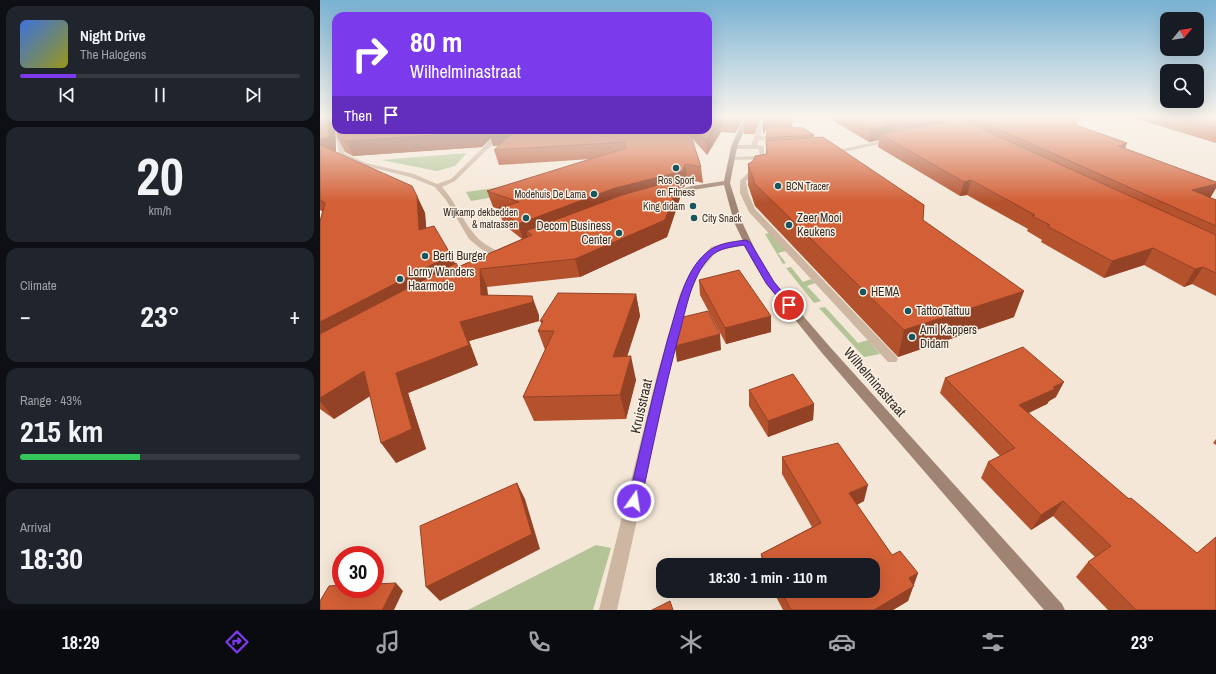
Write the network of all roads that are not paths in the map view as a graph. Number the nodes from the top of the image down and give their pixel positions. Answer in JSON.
{"nodes":[{"id":1,"x":338,"y":145,"type":"edge"},
{"id":2,"x":488,"y":145,"type":"edge"},
{"id":3,"x":861,"y":145,"type":"edge"},
{"id":4,"x":734,"y":147,"type":"joint"},
{"id":5,"x":752,"y":147,"type":"joint"},
{"id":6,"x":826,"y":152,"type":"edge"},
{"id":7,"x":776,"y":158,"type":"edge"},
{"id":8,"x":732,"y":159,"type":"junction"},
{"id":9,"x":727,"y":183,"type":"junction"},
{"id":10,"x":437,"y":186,"type":"junction"},
{"id":11,"x":662,"y":196,"type":"edge"},
{"id":12,"x":746,"y":242,"type":"junction"},
{"id":13,"x":500,"y":256,"type":"edge"},
{"id":14,"x":892,"y":359,"type":"dead end"},
{"id":15,"x":608,"y":610,"type":"edge"},
{"id":16,"x":1056,"y":610,"type":"edge"}],
"edges":[{"from":1,"to":10,"type":"street"},
{"from":2,"to":10,"type":"street"},
{"from":3,"to":6,"type":"street"},
{"from":4,"to":5,"type":"street"},
{"from":4,"to":8,"type":"street","name":"Wilhelminastraat"},
{"from":5,"to":14,"type":"street"},
{"from":7,"to":8,"type":"street"},
{"from":8,"to":9,"type":"street","name":"Wilhelminastraat"},
{"from":9,"to":11,"type":"street"},
{"from":9,"to":12,"type":"street","name":"Wilhelminastraat"},
{"from":10,"to":13,"type":"street"},
{"from":12,"to":15,"type":"street","name":"Kruisstraat"},
{"from":12,"to":16,"type":"street","name":"Wilhelminastraat"}]}
